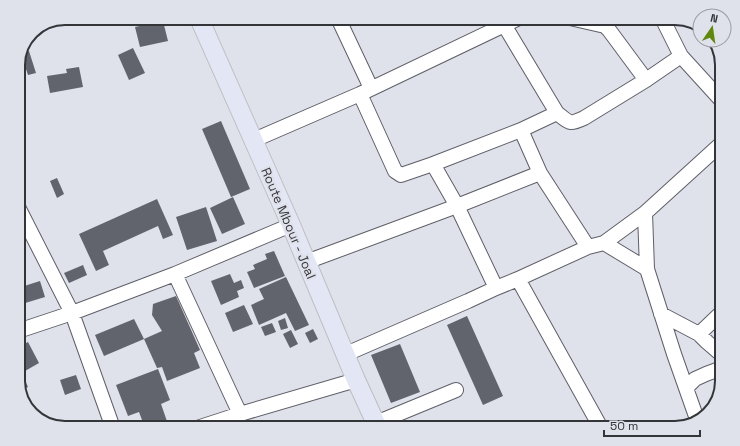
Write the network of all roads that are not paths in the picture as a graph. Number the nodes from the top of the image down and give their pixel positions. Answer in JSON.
{"nodes":[{"id":1,"x":202,"y":25,"type":"edge"},
{"id":2,"x":341,"y":25,"type":"edge"},
{"id":3,"x":494,"y":25,"type":"edge"},
{"id":4,"x":504,"y":25,"type":"edge"},
{"id":5,"x":601,"y":25,"type":"edge"},
{"id":6,"x":666,"y":25,"type":"edge"},
{"id":7,"x":681,"y":56,"type":"junction"},
{"id":8,"x":646,"y":80,"type":"junction"},
{"id":9,"x":366,"y":91,"type":"junction"},
{"id":10,"x":715,"y":92,"type":"edge"},
{"id":11,"x":557,"y":113,"type":"junction"},
{"id":12,"x":521,"y":130,"type":"junction"},
{"id":13,"x":254,"y":140,"type":"junction"},
{"id":14,"x":715,"y":149,"type":"edge"},
{"id":15,"x":433,"y":164,"type":"junction"},
{"id":16,"x":540,"y":172,"type":"junction"},
{"id":17,"x":457,"y":206,"type":"junction"},
{"id":18,"x":645,"y":213,"type":"junction"},
{"id":19,"x":25,"y":221,"type":"edge"},
{"id":20,"x":291,"y":225,"type":"junction"},
{"id":21,"x":604,"y":243,"type":"junction"},
{"id":22,"x":588,"y":247,"type":"junction"},
{"id":23,"x":306,"y":262,"type":"junction"},
{"id":24,"x":647,"y":270,"type":"junction"},
{"id":25,"x":175,"y":274,"type":"junction"},
{"id":26,"x":518,"y":279,"type":"junction"},
{"id":27,"x":496,"y":288,"type":"junction"},
{"id":28,"x":72,"y":314,"type":"junction"},
{"id":29,"x":661,"y":314,"type":"junction"},
{"id":30,"x":715,"y":319,"type":"edge"},
{"id":31,"x":25,"y":329,"type":"edge"},
{"id":32,"x":699,"y":334,"type":"junction"},
{"id":33,"x":715,"y":349,"type":"edge"},
{"id":34,"x":346,"y":354,"type":"junction"},
{"id":35,"x":715,"y":371,"type":"edge"},
{"id":36,"x":356,"y":380,"type":"junction"},
{"id":37,"x":686,"y":388,"type":"junction"},
{"id":38,"x":456,"y":390,"type":"dead end"},
{"id":39,"x":240,"y":414,"type":"junction"},
{"id":40,"x":696,"y":416,"type":"edge"},
{"id":41,"x":110,"y":421,"type":"edge"},
{"id":42,"x":218,"y":421,"type":"edge"},
{"id":43,"x":375,"y":421,"type":"edge"},
{"id":44,"x":386,"y":421,"type":"edge"},
{"id":45,"x":597,"y":421,"type":"edge"}],
"edges":[{"from":1,"to":13,"type":"main road","name":"Route Mbour - Joal"},
{"from":2,"to":9,"type":"street"},
{"from":3,"to":9,"type":"street"},
{"from":4,"to":11,"type":"street"},
{"from":5,"to":8,"type":"street"},
{"from":6,"to":7,"type":"street"},
{"from":7,"to":8,"type":"street"},
{"from":7,"to":10,"type":"street"},
{"from":8,"to":11,"type":"street"},
{"from":9,"to":13,"type":"street"},
{"from":9,"to":15,"type":"street"},
{"from":11,"to":12,"type":"street"},
{"from":12,"to":15,"type":"street"},
{"from":12,"to":16,"type":"street"},
{"from":13,"to":20,"type":"main road","name":"Route Mbour - Joal"},
{"from":14,"to":18,"type":"street"},
{"from":15,"to":17,"type":"street"},
{"from":16,"to":17,"type":"street"},
{"from":16,"to":22,"type":"street"},
{"from":17,"to":23,"type":"street"},
{"from":17,"to":27,"type":"street"},
{"from":18,"to":21,"type":"street"},
{"from":18,"to":24,"type":"street"},
{"from":19,"to":28,"type":"street"},
{"from":20,"to":23,"type":"main road","name":"Route Mbour - Joal"},
{"from":20,"to":25,"type":"street"},
{"from":21,"to":22,"type":"street"},
{"from":21,"to":24,"type":"street"},
{"from":22,"to":26,"type":"street"},
{"from":23,"to":34,"type":"main road","name":"Route Mbour - Joal"},
{"from":24,"to":29,"type":"street"},
{"from":25,"to":28,"type":"street"},
{"from":25,"to":39,"type":"street"},
{"from":26,"to":27,"type":"street"},
{"from":26,"to":45,"type":"street"},
{"from":27,"to":34,"type":"street"},
{"from":28,"to":31,"type":"street"},
{"from":28,"to":41,"type":"street"},
{"from":29,"to":32,"type":"street"},
{"from":29,"to":37,"type":"street"},
{"from":30,"to":32,"type":"street"},
{"from":32,"to":33,"type":"street"},
{"from":34,"to":36,"type":"main road","name":"Route Mbour - Joal"},
{"from":35,"to":37,"type":"street"},
{"from":36,"to":39,"type":"street"},
{"from":36,"to":43,"type":"main road","name":"Route Mbour - Joal"},
{"from":37,"to":40,"type":"street"},
{"from":38,"to":44,"type":"street"},
{"from":39,"to":42,"type":"street"}]}
